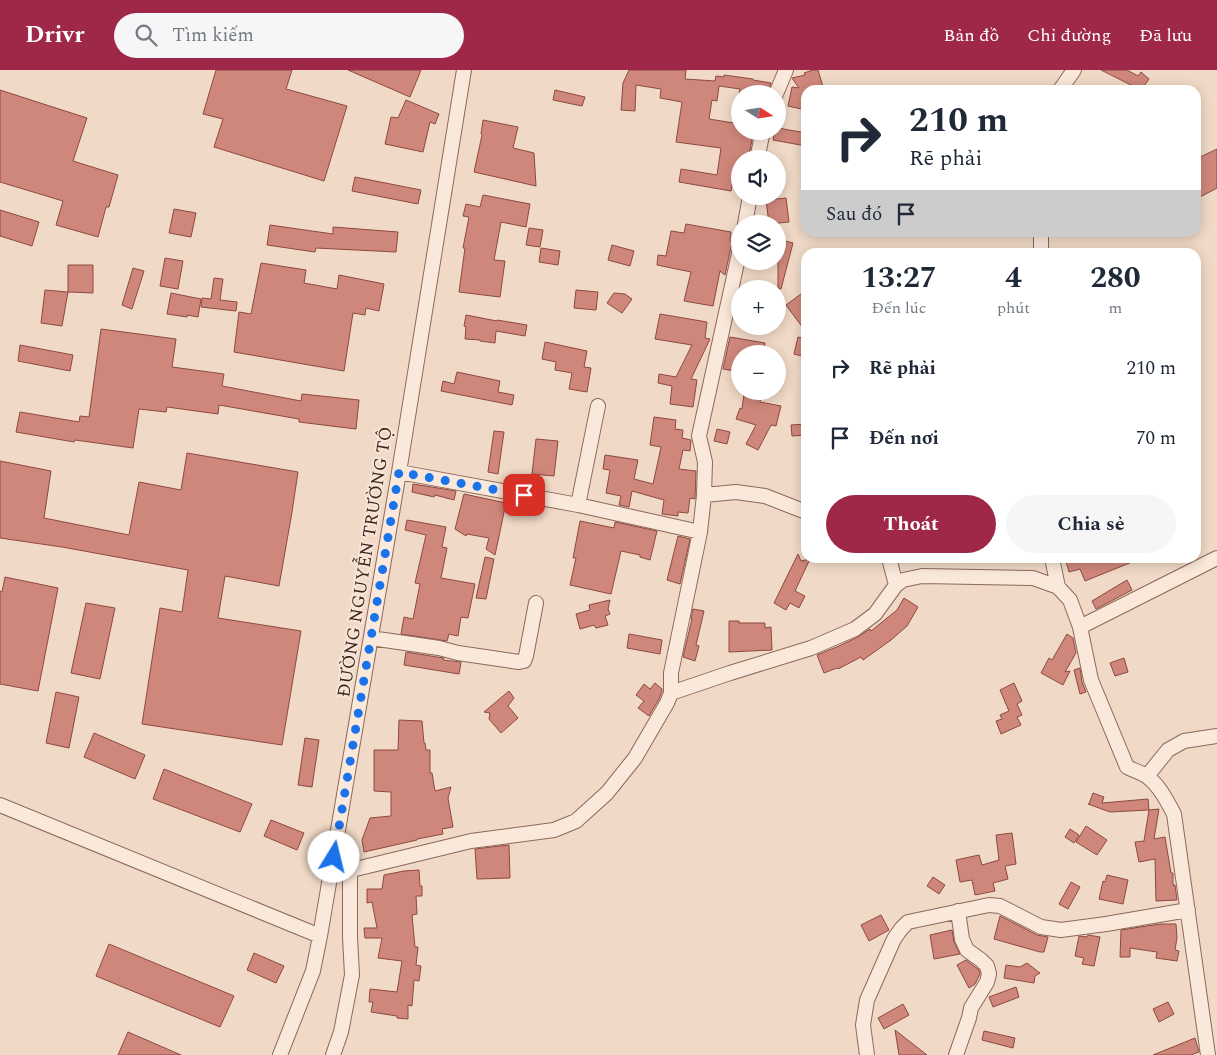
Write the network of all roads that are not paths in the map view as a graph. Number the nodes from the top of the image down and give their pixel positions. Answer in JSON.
{"nodes":[{"id":1,"x":464,"y":70,"type":"edge"},
{"id":2,"x":786,"y":70,"type":"edge"},
{"id":3,"x":1074,"y":70,"type":"edge"},
{"id":4,"x":780,"y":85,"type":"edge"},
{"id":5,"x":1064,"y":85,"type":"edge"},
{"id":6,"x":735,"y":270,"type":"edge"},
{"id":7,"x":598,"y":406,"type":"dead end"},
{"id":8,"x":399,"y":472,"type":"junction"},
{"id":9,"x":704,"y":495,"type":"junction"},
{"id":10,"x":578,"y":504,"type":"junction"},
{"id":11,"x":801,"y":510,"type":"edge"},
{"id":12,"x":700,"y":532,"type":"junction"},
{"id":13,"x":1217,"y":558,"type":"edge"},
{"id":14,"x":890,"y":563,"type":"edge"},
{"id":15,"x":1053,"y":563,"type":"edge"},
{"id":16,"x":896,"y":585,"type":"junction"},
{"id":17,"x":1058,"y":587,"type":"junction"},
{"id":18,"x":536,"y":603,"type":"dead end"},
{"id":19,"x":1080,"y":627,"type":"junction"},
{"id":20,"x":371,"y":638,"type":"junction"},
{"id":21,"x":671,"y":693,"type":"junction"},
{"id":22,"x":1217,"y":736,"type":"edge"},
{"id":23,"x":1147,"y":776,"type":"junction"},
{"id":24,"x":0,"y":805,"type":"edge"},
{"id":25,"x":350,"y":870,"type":"junction"},
{"id":26,"x":331,"y":875,"type":"junction"},
{"id":27,"x":1188,"y":910,"type":"junction"},
{"id":28,"x":958,"y":911,"type":"junction"},
{"id":29,"x":320,"y":936,"type":"junction"},
{"id":30,"x":280,"y":1055,"type":"edge"},
{"id":31,"x":333,"y":1055,"type":"edge"},
{"id":32,"x":867,"y":1055,"type":"edge"},
{"id":33,"x":956,"y":1055,"type":"edge"},
{"id":34,"x":1208,"y":1055,"type":"edge"}],
"edges":[{"from":1,"to":8,"type":"street","name":"ĐƯỜNG NGUYỄN TRƯỜNG TỘ"},
{"from":2,"to":4,"type":"street"},
{"from":3,"to":5,"type":"street"},
{"from":6,"to":9,"type":"street"},
{"from":7,"to":10,"type":"street"},
{"from":8,"to":10,"type":"street"},
{"from":8,"to":20,"type":"street","name":"ĐƯỜNG NGUYỄN TRƯỜNG TỘ"},
{"from":9,"to":11,"type":"street"},
{"from":9,"to":12,"type":"street"},
{"from":10,"to":12,"type":"street"},
{"from":12,"to":21,"type":"street"},
{"from":13,"to":19,"type":"street"},
{"from":14,"to":16,"type":"street"},
{"from":15,"to":17,"type":"street"},
{"from":16,"to":17,"type":"street"},
{"from":16,"to":21,"type":"street"},
{"from":17,"to":19,"type":"street"},
{"from":18,"to":20,"type":"street"},
{"from":19,"to":23,"type":"street"},
{"from":20,"to":26,"type":"street","name":"ĐƯỜNG NGUYỄN TRƯỜNG TỘ"},
{"from":21,"to":25,"type":"street"},
{"from":22,"to":23,"type":"street"},
{"from":23,"to":27,"type":"street"},
{"from":24,"to":29,"type":"street"},
{"from":25,"to":26,"type":"street"},
{"from":25,"to":31,"type":"street"},
{"from":26,"to":29,"type":"street","name":"ĐƯỜNG NGUYỄN TRƯỜNG TỘ"},
{"from":27,"to":28,"type":"street"},
{"from":27,"to":34,"type":"street"},
{"from":28,"to":32,"type":"street"},
{"from":28,"to":33,"type":"street"},
{"from":29,"to":30,"type":"street","name":"ĐƯỜNG NGUYỄN TRƯỜNG TỘ"}]}
